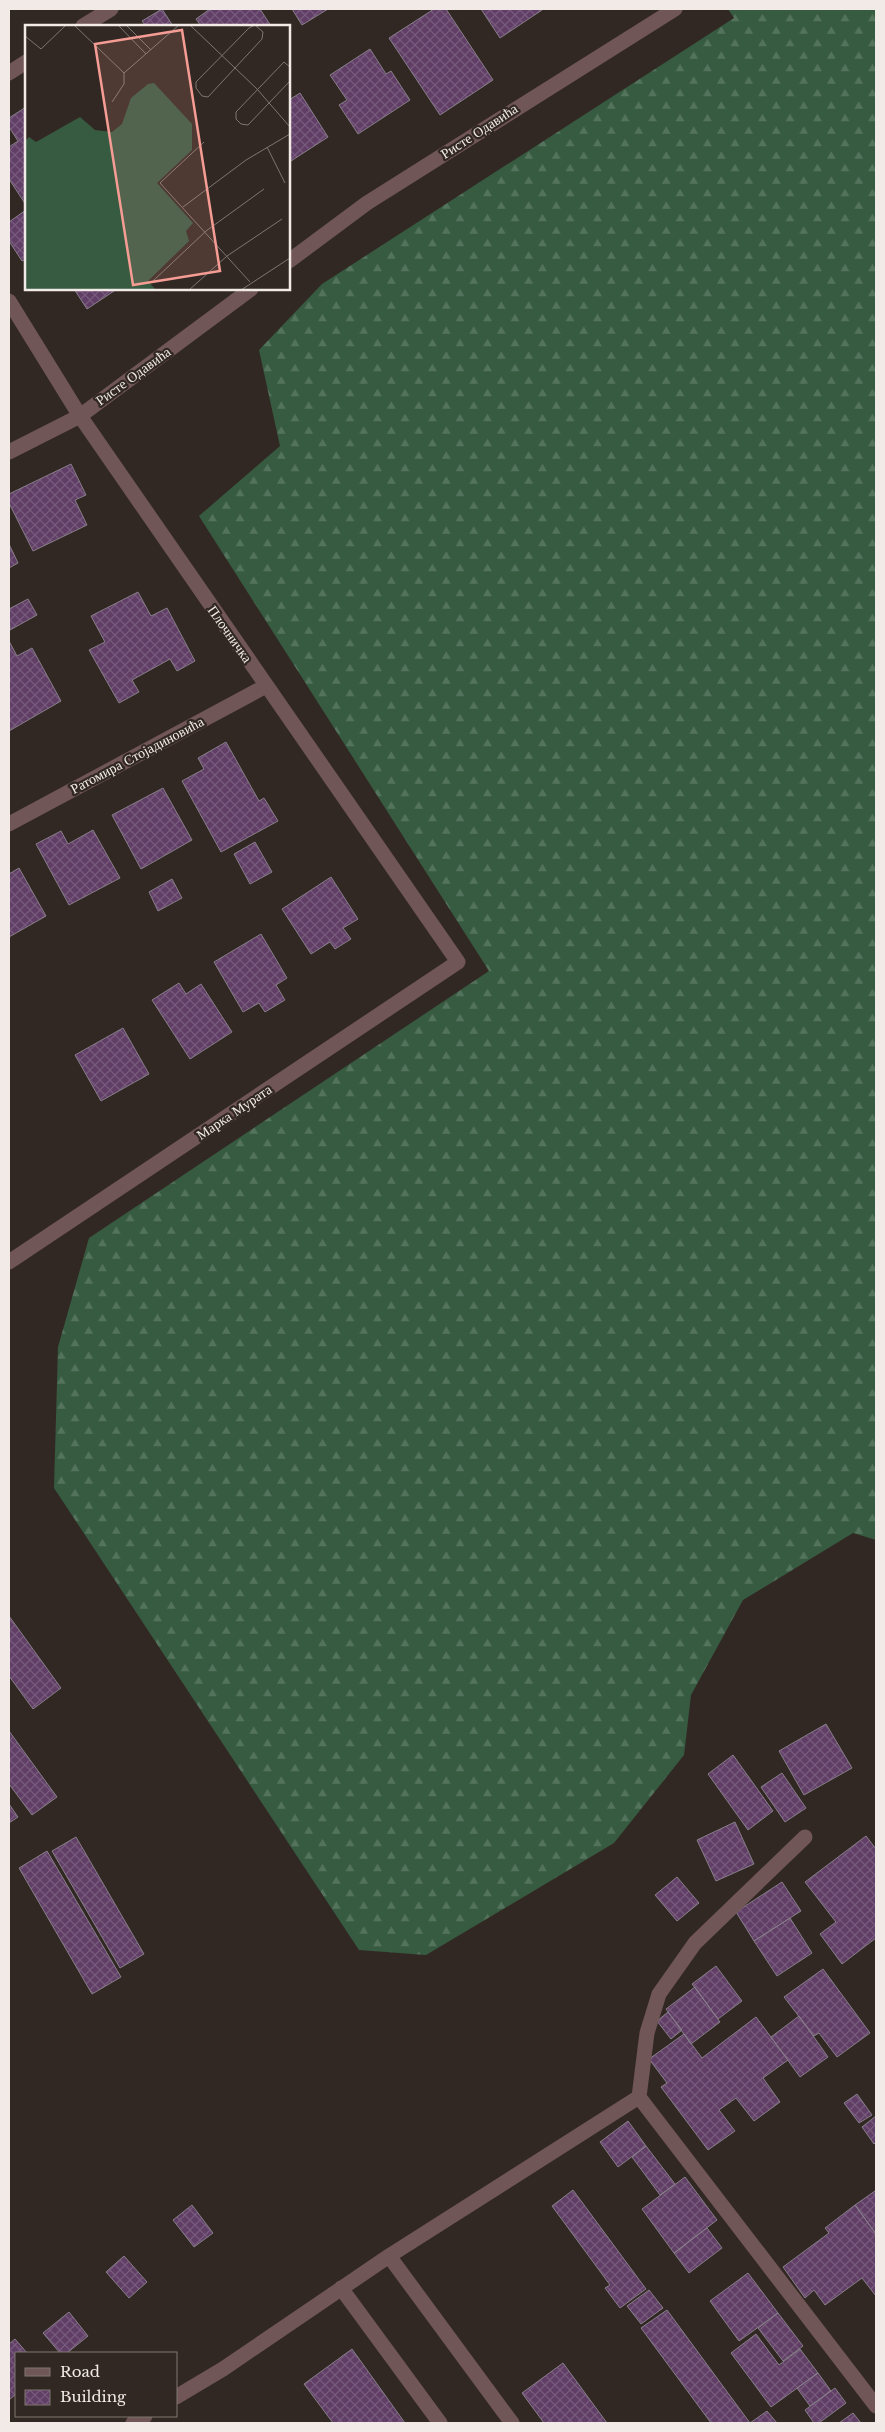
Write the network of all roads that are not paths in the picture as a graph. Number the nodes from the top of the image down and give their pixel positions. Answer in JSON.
{"nodes":[{"id":1,"x":111,"y":9,"type":"edge"},
{"id":2,"x":675,"y":9,"type":"edge"},
{"id":3,"x":85,"y":25,"type":"edge"},
{"id":4,"x":25,"y":63,"type":"edge"},
{"id":5,"x":9,"y":73,"type":"edge"},
{"id":6,"x":290,"y":260,"type":"edge"},
{"id":7,"x":250,"y":290,"type":"edge"},
{"id":8,"x":9,"y":301,"type":"edge"},
{"id":9,"x":80,"y":416,"type":"junction"},
{"id":10,"x":9,"y":452,"type":"edge"},
{"id":11,"x":266,"y":686,"type":"junction"},
{"id":12,"x":9,"y":824,"type":"edge"},
{"id":13,"x":458,"y":962,"type":"joint"},
{"id":14,"x":9,"y":1262,"type":"edge"},
{"id":15,"x":805,"y":1837,"type":"dead end"},
{"id":16,"x":639,"y":2097,"type":"junction"},
{"id":17,"x":389,"y":2256,"type":"junction"},
{"id":18,"x":341,"y":2288,"type":"junction"},
{"id":19,"x":178,"y":2396,"type":"edge"},
{"id":20,"x":876,"y":2406,"type":"edge"},
{"id":21,"x":144,"y":2417,"type":"edge"},
{"id":22,"x":133,"y":2423,"type":"edge"},
{"id":23,"x":440,"y":2423,"type":"edge"},
{"id":24,"x":512,"y":2423,"type":"edge"}],
"edges":[{"from":1,"to":3,"type":"street"},
{"from":2,"to":6,"type":"street","name":"Ристе Одавића"},
{"from":4,"to":5,"type":"street"},
{"from":7,"to":9,"type":"street","name":"Ристе Одавића"},
{"from":8,"to":9,"type":"street","name":"Плочничка"},
{"from":9,"to":10,"type":"street","name":"Ристе Одавића"},
{"from":9,"to":11,"type":"street","name":"Плочничка"},
{"from":11,"to":12,"type":"street","name":"Ратомира Стојадиновића"},
{"from":11,"to":13,"type":"street","name":"Плочничка"},
{"from":13,"to":14,"type":"street","name":"Марка Мурата"},
{"from":15,"to":16,"type":"street"},
{"from":16,"to":17,"type":"street"},
{"from":16,"to":20,"type":"street"},
{"from":17,"to":18,"type":"street"},
{"from":17,"to":24,"type":"street"},
{"from":18,"to":19,"type":"street"},
{"from":18,"to":23,"type":"street"},
{"from":21,"to":22,"type":"street"}]}
